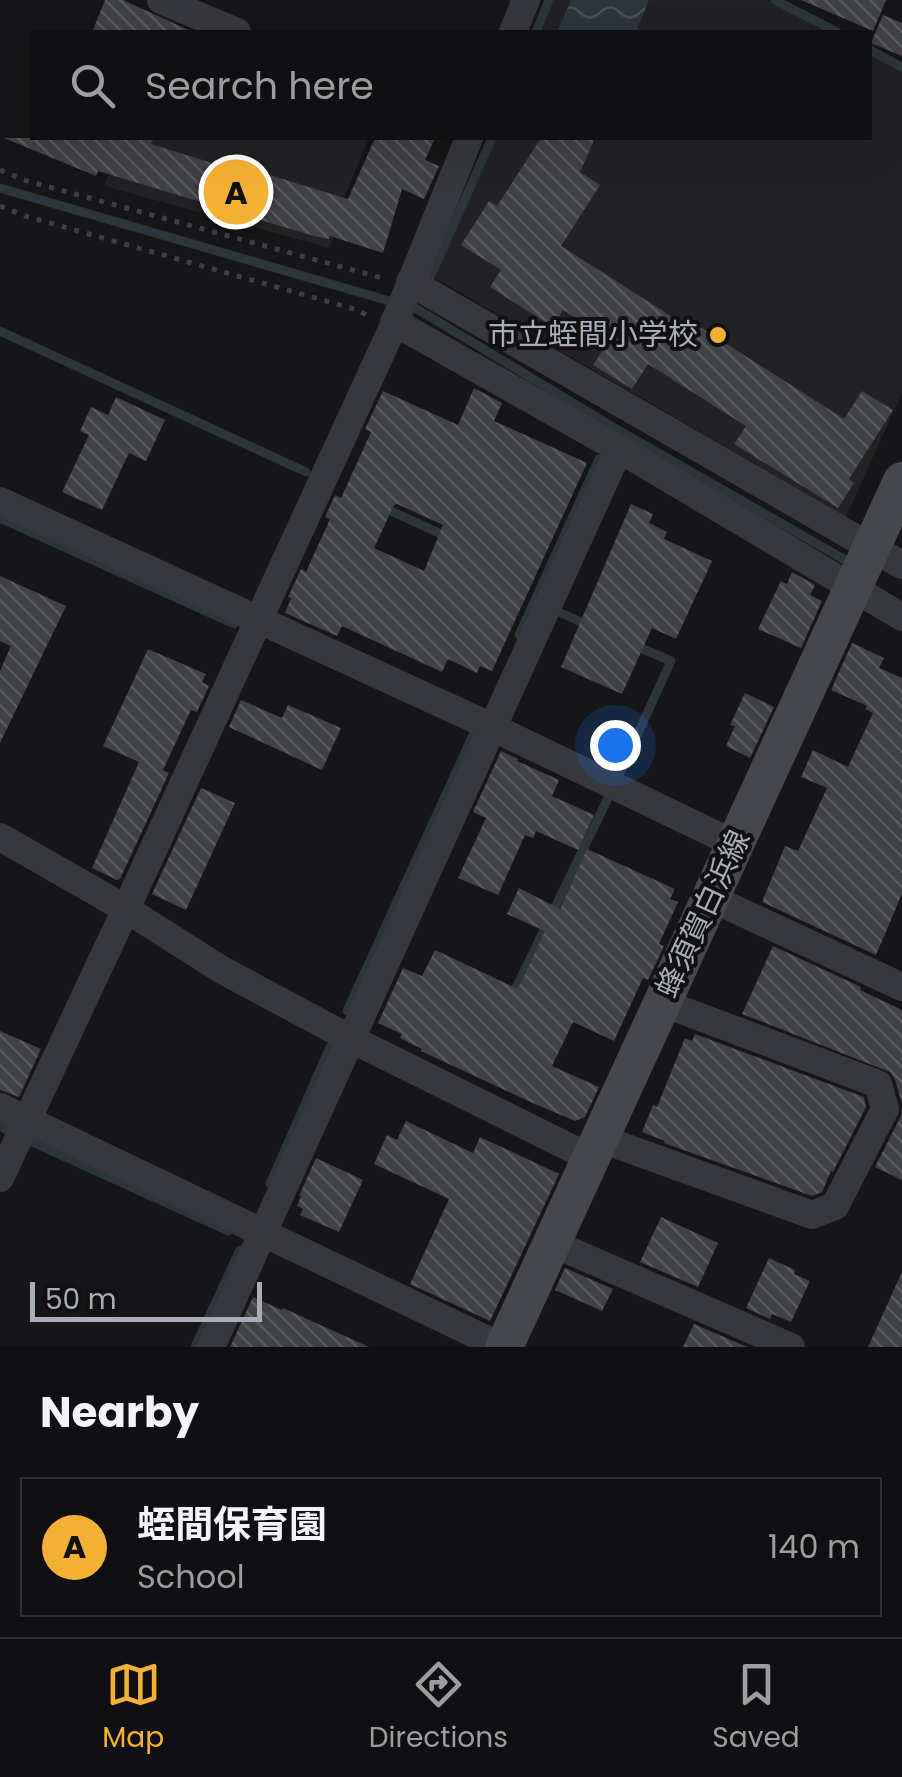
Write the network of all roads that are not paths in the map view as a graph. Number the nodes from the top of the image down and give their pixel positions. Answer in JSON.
{"nodes":[{"id":1,"x":160,"y":0,"type":"edge"},
{"id":2,"x":526,"y":0,"type":"edge"},
{"id":3,"x":232,"y":30,"type":"edge"},
{"id":4,"x":514,"y":30,"type":"edge"},
{"id":5,"x":469,"y":140,"type":"edge"},
{"id":6,"x":400,"y":307,"type":"junction"},
{"id":7,"x":619,"y":449,"type":"junction"},
{"id":8,"x":902,"y":481,"type":"edge"},
{"id":9,"x":0,"y":502,"type":"edge"},
{"id":10,"x":887,"y":556,"type":"edge"},
{"id":11,"x":853,"y":589,"type":"junction"},
{"id":12,"x":902,"y":617,"type":"edge"},
{"id":13,"x":258,"y":620,"type":"junction"},
{"id":14,"x":492,"y":728,"type":"junction"},
{"id":15,"x":0,"y":836,"type":"edge"},
{"id":16,"x":736,"y":844,"type":"junction"},
{"id":17,"x":711,"y":898,"type":"junction"},
{"id":18,"x":126,"y":909,"type":"junction"},
{"id":19,"x":902,"y":987,"type":"edge"},
{"id":20,"x":662,"y":1003,"type":"junction"},
{"id":21,"x":350,"y":1038,"type":"junction"},
{"id":22,"x":0,"y":1107,"type":"edge"},
{"id":23,"x":27,"y":1119,"type":"junction"},
{"id":24,"x":596,"y":1147,"type":"junction"},
{"id":25,"x":0,"y":1178,"type":"edge"},
{"id":26,"x":264,"y":1231,"type":"junction"},
{"id":27,"x":552,"y":1243,"type":"junction"},
{"id":28,"x":211,"y":1347,"type":"edge"},
{"id":29,"x":503,"y":1347,"type":"edge"},
{"id":30,"x":791,"y":1347,"type":"edge"}],
"edges":[{"from":1,"to":3,"type":"street"},
{"from":2,"to":4,"type":"street"},
{"from":5,"to":6,"type":"street"},
{"from":6,"to":7,"type":"street"},
{"from":6,"to":10,"type":"street"},
{"from":6,"to":13,"type":"street"},
{"from":7,"to":11,"type":"street"},
{"from":7,"to":14,"type":"street"},
{"from":8,"to":10,"type":"main road","name":"蜂須賀白浜線"},
{"from":9,"to":13,"type":"street"},
{"from":10,"to":11,"type":"main road","name":"蜂須賀白浜線"},
{"from":11,"to":12,"type":"street"},
{"from":11,"to":16,"type":"main road","name":"蜂須賀白浜線"},
{"from":13,"to":14,"type":"street"},
{"from":13,"to":18,"type":"street"},
{"from":14,"to":16,"type":"street"},
{"from":14,"to":21,"type":"street"},
{"from":15,"to":18,"type":"street"},
{"from":16,"to":17,"type":"main road","name":"蜂須賀白浜線"},
{"from":17,"to":19,"type":"street"},
{"from":17,"to":20,"type":"main road","name":"蜂須賀白浜線"},
{"from":18,"to":21,"type":"street"},
{"from":18,"to":23,"type":"street"},
{"from":20,"to":24,"type":"main road","name":"蜂須賀白浜線"},
{"from":20,"to":24,"type":"street"},
{"from":21,"to":24,"type":"street"},
{"from":21,"to":26,"type":"street"},
{"from":22,"to":23,"type":"street"},
{"from":23,"to":25,"type":"street"},
{"from":23,"to":26,"type":"street"},
{"from":24,"to":27,"type":"main road","name":"蜂須賀白浜線"},
{"from":26,"to":28,"type":"street"},
{"from":26,"to":29,"type":"street"},
{"from":27,"to":29,"type":"main road","name":"蜂須賀白浜線"},
{"from":27,"to":30,"type":"street"}]}
